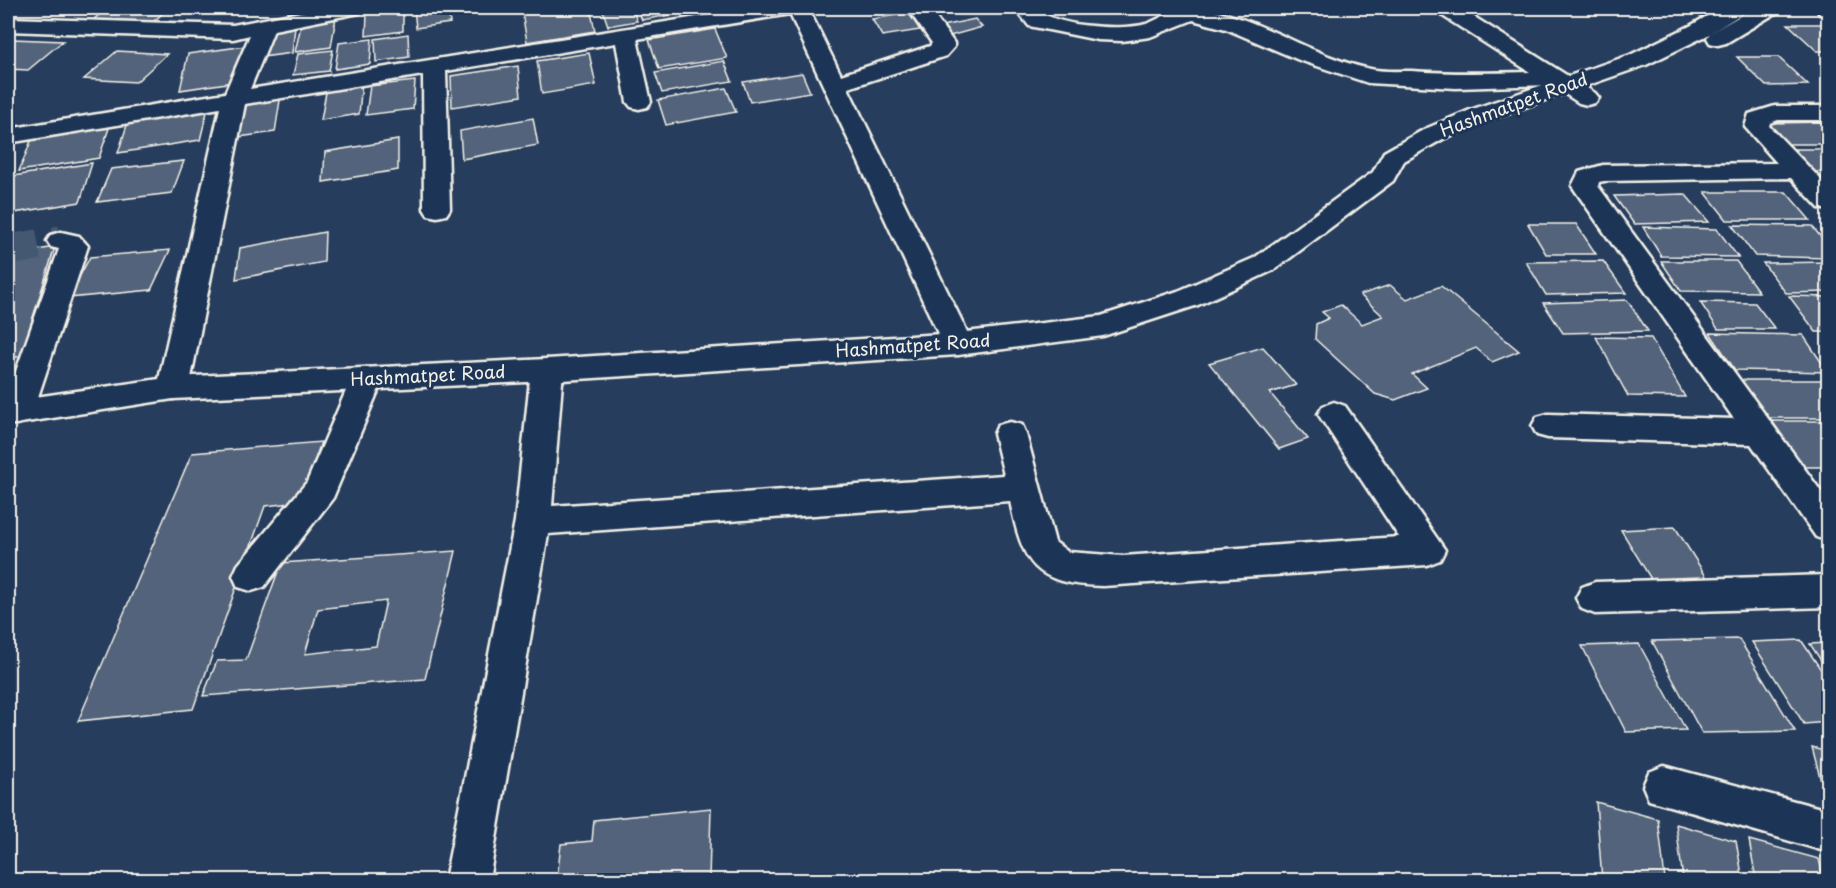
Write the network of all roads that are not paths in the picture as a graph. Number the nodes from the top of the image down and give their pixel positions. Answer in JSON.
{"nodes":[{"id":1,"x":20,"y":8,"type":"edge"},
{"id":2,"x":236,"y":8,"type":"edge"},
{"id":3,"x":351,"y":8,"type":"edge"},
{"id":4,"x":789,"y":8,"type":"edge"},
{"id":5,"x":798,"y":8,"type":"edge"},
{"id":6,"x":918,"y":8,"type":"edge"},
{"id":7,"x":1026,"y":8,"type":"edge"},
{"id":8,"x":1446,"y":8,"type":"edge"},
{"id":9,"x":1735,"y":8,"type":"edge"},
{"id":10,"x":1768,"y":8,"type":"edge"},
{"id":11,"x":1186,"y":10,"type":"edge"},
{"id":12,"x":8,"y":16,"type":"edge"},
{"id":13,"x":8,"y":24,"type":"edge"},
{"id":14,"x":265,"y":26,"type":"junction"},
{"id":15,"x":233,"y":32,"type":"junction"},
{"id":16,"x":625,"y":34,"type":"junction"},
{"id":17,"x":434,"y":66,"type":"junction"},
{"id":18,"x":834,"y":85,"type":"junction"},
{"id":19,"x":1569,"y":87,"type":"junction"},
{"id":20,"x":234,"y":99,"type":"junction"},
{"id":21,"x":639,"y":102,"type":"dead end"},
{"id":22,"x":1828,"y":113,"type":"edge"},
{"id":23,"x":8,"y":136,"type":"edge"},
{"id":24,"x":1798,"y":170,"type":"junction"},
{"id":25,"x":1828,"y":202,"type":"edge"},
{"id":26,"x":437,"y":209,"type":"dead end"},
{"id":27,"x":61,"y":241,"type":"dead end"},
{"id":28,"x":958,"y":344,"type":"junction"},
{"id":29,"x":547,"y":370,"type":"junction"},
{"id":30,"x":366,"y":379,"type":"junction"},
{"id":31,"x":173,"y":388,"type":"junction"},
{"id":32,"x":12,"y":412,"type":"edge"},
{"id":33,"x":1334,"y":414,"type":"dead end"},
{"id":34,"x":1548,"y":426,"type":"dead end"},
{"id":35,"x":1760,"y":432,"type":"junction"},
{"id":36,"x":1010,"y":434,"type":"dead end"},
{"id":37,"x":1024,"y":488,"type":"junction"},
{"id":38,"x":533,"y":521,"type":"junction"},
{"id":39,"x":1828,"y":527,"type":"edge"},
{"id":40,"x":251,"y":576,"type":"dead end"},
{"id":41,"x":1828,"y":591,"type":"edge"},
{"id":42,"x":1595,"y":598,"type":"dead end"},
{"id":43,"x":1664,"y":786,"type":"dead end"},
{"id":44,"x":1828,"y":831,"type":"edge"},
{"id":45,"x":467,"y":880,"type":"edge"}],
"edges":[{"from":1,"to":12,"type":"street"},
{"from":2,"to":15,"type":"street"},
{"from":3,"to":14,"type":"street"},
{"from":4,"to":16,"type":"street"},
{"from":5,"to":18,"type":"street"},
{"from":6,"to":18,"type":"street"},
{"from":7,"to":11,"type":"street"},
{"from":8,"to":19,"type":"street"},
{"from":9,"to":19,"type":"street","name":"Hashmatpet Road"},
{"from":10,"to":19,"type":"street"},
{"from":11,"to":19,"type":"street"},
{"from":13,"to":15,"type":"street"},
{"from":14,"to":15,"type":"street"},
{"from":14,"to":20,"type":"street"},
{"from":16,"to":17,"type":"street"},
{"from":16,"to":21,"type":"street"},
{"from":17,"to":20,"type":"street"},
{"from":17,"to":26,"type":"street"},
{"from":18,"to":28,"type":"street"},
{"from":19,"to":28,"type":"street","name":"Hashmatpet Road"},
{"from":20,"to":23,"type":"street"},
{"from":20,"to":31,"type":"street"},
{"from":22,"to":24,"type":"street"},
{"from":24,"to":25,"type":"street"},
{"from":24,"to":35,"type":"street"},
{"from":27,"to":32,"type":"street"},
{"from":28,"to":29,"type":"street","name":"Hashmatpet Road"},
{"from":29,"to":30,"type":"street","name":"Hashmatpet Road"},
{"from":29,"to":38,"type":"street"},
{"from":30,"to":31,"type":"street","name":"Hashmatpet Road"},
{"from":30,"to":40,"type":"street"},
{"from":31,"to":32,"type":"street","name":"Hashmatpet Road"},
{"from":33,"to":37,"type":"street"},
{"from":34,"to":35,"type":"street"},
{"from":35,"to":39,"type":"street"},
{"from":36,"to":37,"type":"street"},
{"from":37,"to":38,"type":"street"},
{"from":38,"to":45,"type":"street"},
{"from":41,"to":42,"type":"street"},
{"from":43,"to":44,"type":"street"}]}
